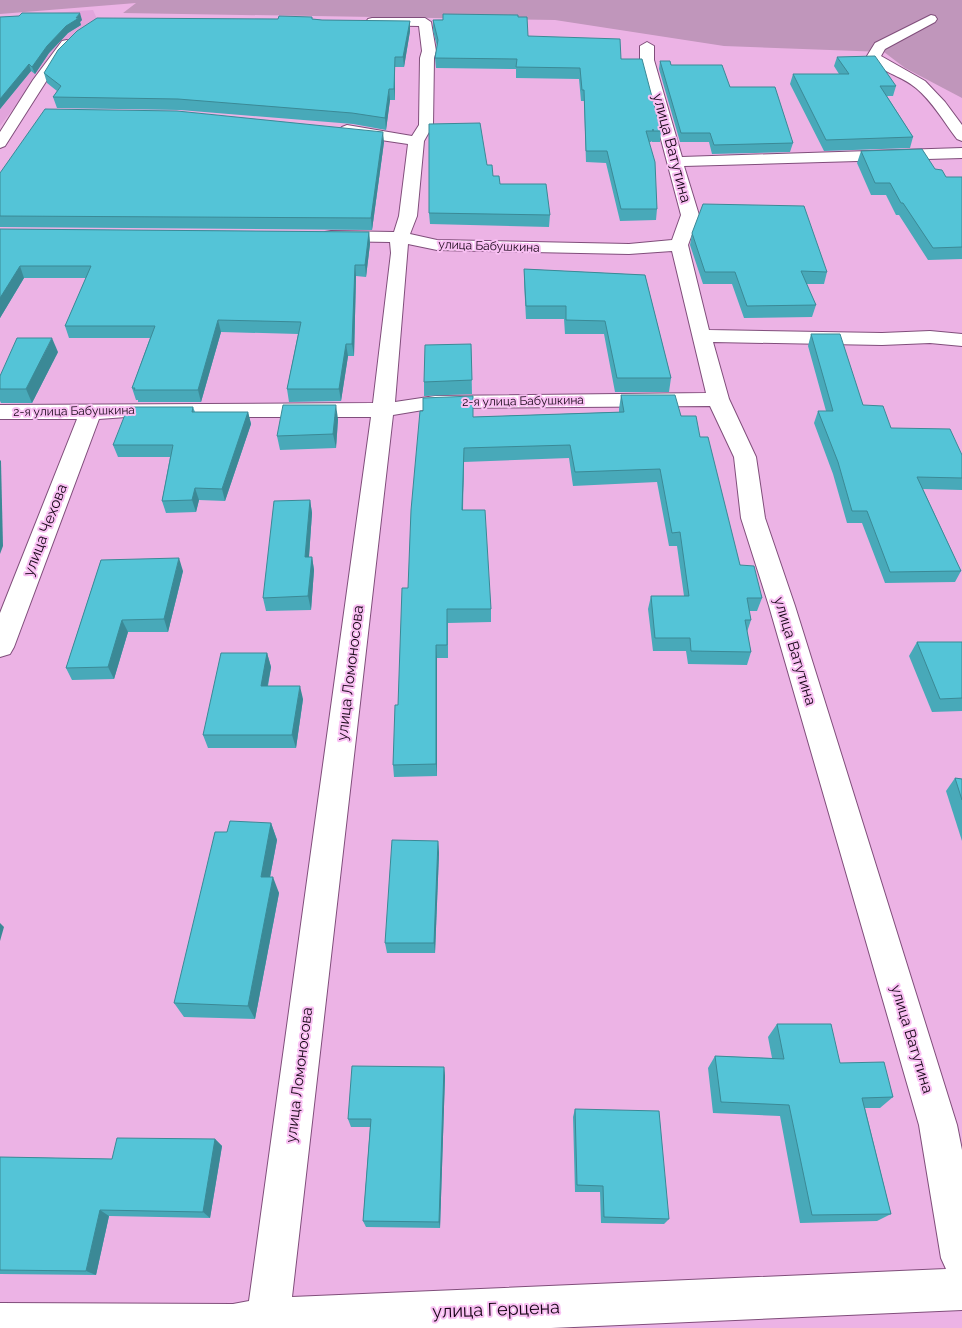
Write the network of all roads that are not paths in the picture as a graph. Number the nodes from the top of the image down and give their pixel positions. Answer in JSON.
{"nodes":[{"id":1,"x":931,"y":19,"type":"dead end"},
{"id":2,"x":356,"y":22,"type":"edge"},
{"id":3,"x":74,"y":37,"type":"edge"},
{"id":4,"x":647,"y":46,"type":"dead end"},
{"id":5,"x":21,"y":113,"type":"junction"},
{"id":6,"x":38,"y":113,"type":"dead end"},
{"id":7,"x":334,"y":129,"type":"edge"},
{"id":8,"x":962,"y":136,"type":"edge"},
{"id":9,"x":416,"y":141,"type":"junction"},
{"id":10,"x":0,"y":143,"type":"edge"},
{"id":11,"x":962,"y":153,"type":"edge"},
{"id":12,"x":676,"y":162,"type":"junction"},
{"id":13,"x":319,"y":236,"type":"edge"},
{"id":14,"x":399,"y":237,"type":"junction"},
{"id":15,"x":679,"y":246,"type":"junction"},
{"id":16,"x":701,"y":336,"type":"junction"},
{"id":17,"x":962,"y":340,"type":"edge"},
{"id":18,"x":718,"y":399,"type":"junction"},
{"id":19,"x":383,"y":410,"type":"junction"},
{"id":20,"x":0,"y":412,"type":"edge"},
{"id":21,"x":90,"y":413,"type":"junction"},
{"id":22,"x":0,"y":646,"type":"edge"},
{"id":23,"x":962,"y":1258,"type":"edge"},
{"id":24,"x":962,"y":1289,"type":"edge"},
{"id":25,"x":0,"y":1324,"type":"edge"},
{"id":26,"x":268,"y":1324,"type":"edge"}],
"edges":[{"from":1,"to":8,"type":"street"},
{"from":2,"to":9,"type":"street","name":"улица Ломоносова"},
{"from":3,"to":5,"type":"street"},
{"from":4,"to":12,"type":"street","name":"улица Ватутина"},
{"from":5,"to":6,"type":"street"},
{"from":5,"to":10,"type":"street"},
{"from":7,"to":9,"type":"street"},
{"from":9,"to":14,"type":"street","name":"улица Ломоносова"},
{"from":11,"to":12,"type":"street"},
{"from":12,"to":15,"type":"street","name":"улица Ватутина"},
{"from":13,"to":14,"type":"street","name":"улица Бабушкина"},
{"from":14,"to":15,"type":"street","name":"улица Бабушкина"},
{"from":14,"to":19,"type":"street","name":"улица Ломоносова"},
{"from":15,"to":16,"type":"street","name":"улица Ватутина"},
{"from":16,"to":17,"type":"street"},
{"from":16,"to":18,"type":"street","name":"улица Ватутина"},
{"from":18,"to":19,"type":"street","name":"2-я улица Бабушкина"},
{"from":18,"to":23,"type":"street","name":"улица Ватутина"},
{"from":19,"to":21,"type":"street","name":"2-я улица Бабушкина"},
{"from":19,"to":26,"type":"street","name":"улица Ломоносова"},
{"from":20,"to":21,"type":"street","name":"2-я улица Бабушкина"},
{"from":21,"to":22,"type":"street","name":"улица Чехова"},
{"from":24,"to":26,"type":"street","name":"улица Герцена"},
{"from":25,"to":26,"type":"street","name":"улица Герцена"}]}
